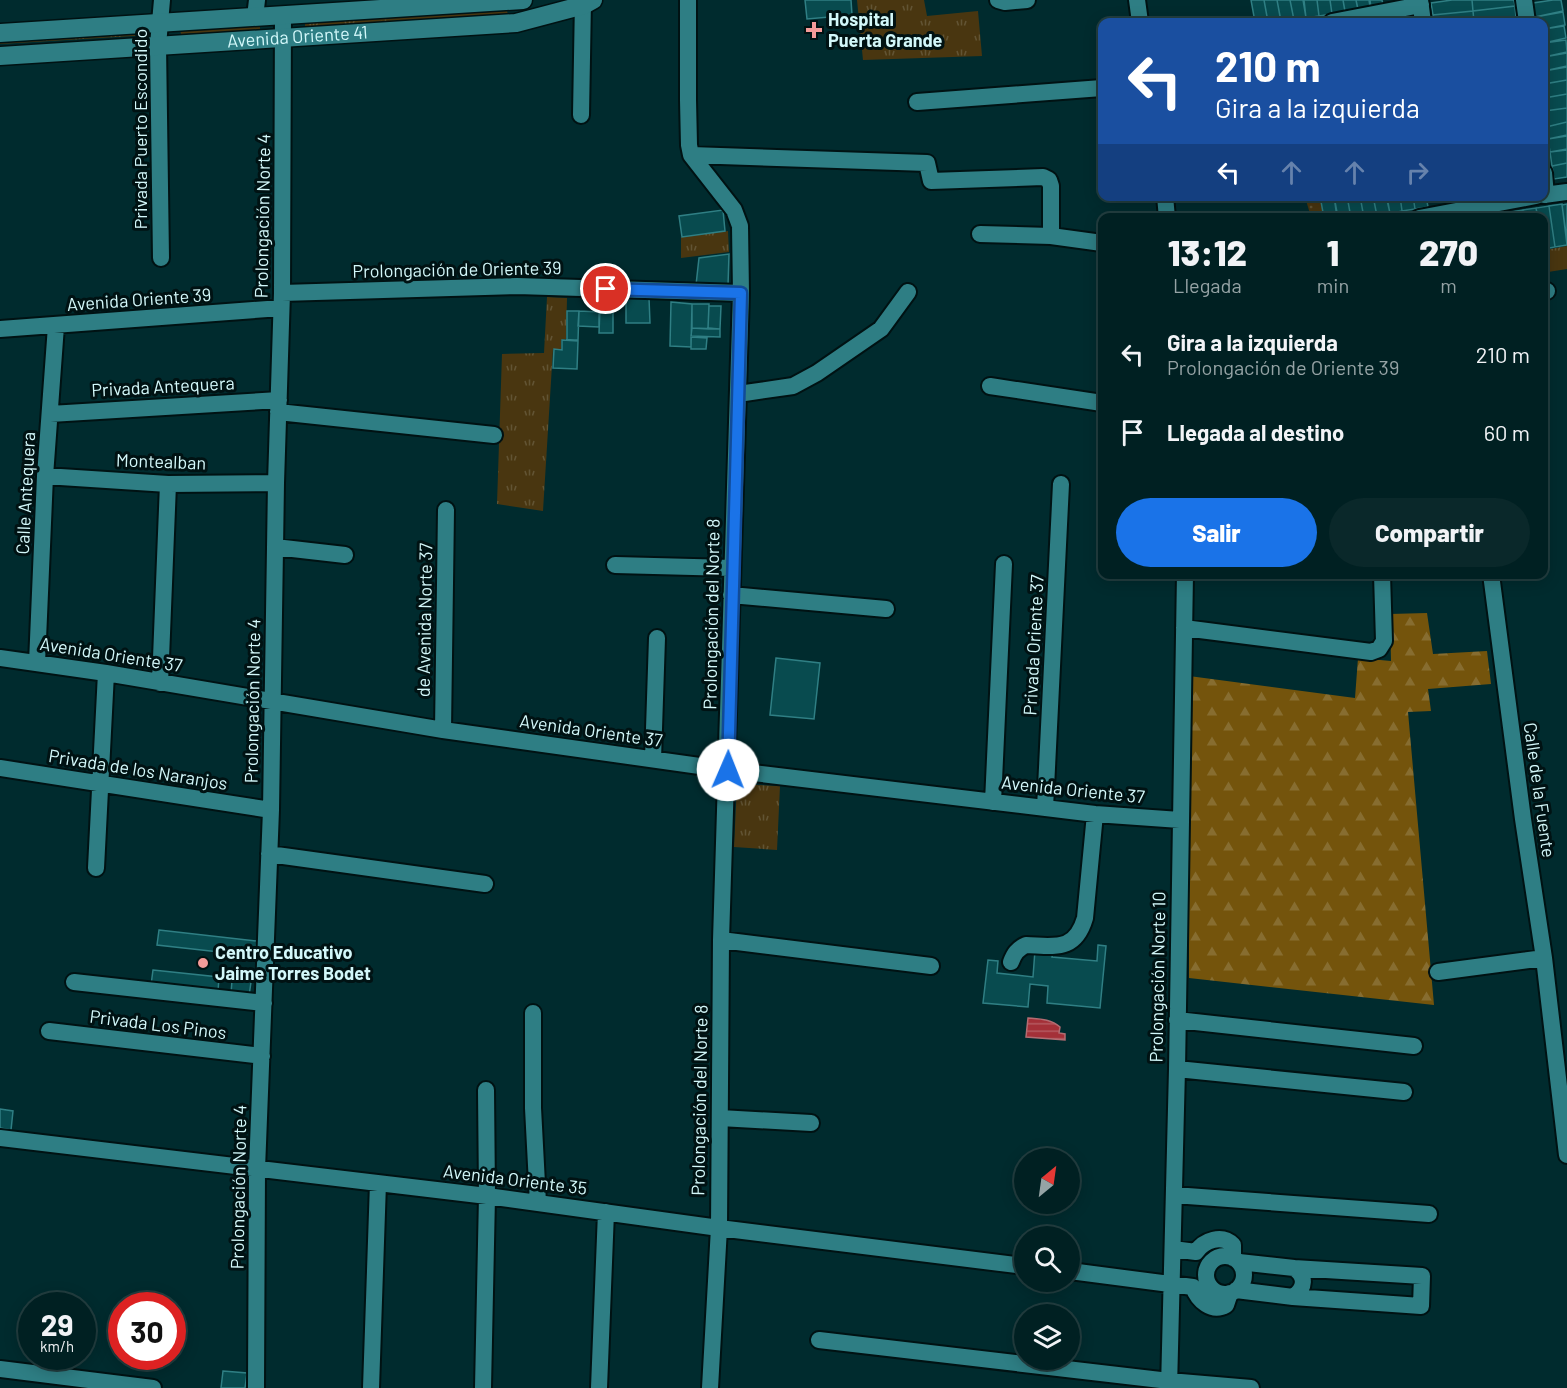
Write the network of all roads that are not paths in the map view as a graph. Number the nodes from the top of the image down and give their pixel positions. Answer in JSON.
{"nodes":[{"id":1,"x":162,"y":0,"type":"edge"},
{"id":2,"x":523,"y":0,"type":"edge"},
{"id":3,"x":688,"y":0,"type":"edge"},
{"id":4,"x":999,"y":0,"type":"edge"},
{"id":5,"x":1027,"y":0,"type":"edge"},
{"id":6,"x":1137,"y":0,"type":"edge"},
{"id":7,"x":1524,"y":0,"type":"edge"},
{"id":8,"x":587,"y":2,"type":"edge"},
{"id":9,"x":1421,"y":2,"type":"edge"},
{"id":10,"x":256,"y":8,"type":"edge"},
{"id":11,"x":283,"y":15,"type":"junction"},
{"id":12,"x":1139,"y":18,"type":"edge"},
{"id":13,"x":1350,"y":18,"type":"edge"},
{"id":14,"x":1422,"y":18,"type":"edge"},
{"id":15,"x":1526,"y":18,"type":"edge"},
{"id":16,"x":159,"y":23,"type":"junction"},
{"id":17,"x":0,"y":33,"type":"edge"},
{"id":18,"x":284,"y":37,"type":"junction"},
{"id":19,"x":158,"y":45,"type":"junction"},
{"id":20,"x":0,"y":56,"type":"edge"},
{"id":21,"x":1098,"y":88,"type":"edge"},
{"id":22,"x":917,"y":102,"type":"dead end"},
{"id":23,"x":581,"y":115,"type":"dead end"},
{"id":24,"x":691,"y":155,"type":"junction"},
{"id":25,"x":1567,"y":192,"type":"edge"},
{"id":26,"x":1548,"y":194,"type":"edge"},
{"id":27,"x":1513,"y":201,"type":"edge"},
{"id":28,"x":1456,"y":213,"type":"edge"},
{"id":29,"x":980,"y":234,"type":"dead end"},
{"id":30,"x":1051,"y":236,"type":"junction"},
{"id":31,"x":1098,"y":242,"type":"edge"},
{"id":32,"x":161,"y":258,"type":"dead end"},
{"id":33,"x":908,"y":292,"type":"dead end"},
{"id":34,"x":741,"y":293,"type":"junction"},
{"id":35,"x":281,"y":301,"type":"junction"},
{"id":36,"x":56,"y":326,"type":"junction"},
{"id":37,"x":0,"y":329,"type":"edge"},
{"id":38,"x":990,"y":386,"type":"dead end"},
{"id":39,"x":738,"y":394,"type":"junction"},
{"id":40,"x":1098,"y":402,"type":"edge"},
{"id":41,"x":278,"y":406,"type":"junction"},
{"id":42,"x":50,"y":414,"type":"junction"},
{"id":43,"x":494,"y":435,"type":"dead end"},
{"id":44,"x":45,"y":476,"type":"junction"},
{"id":45,"x":276,"y":483,"type":"junction"},
{"id":46,"x":168,"y":484,"type":"junction"},
{"id":47,"x":1061,"y":484,"type":"dead end"},
{"id":48,"x":446,"y":510,"type":"dead end"},
{"id":49,"x":275,"y":547,"type":"junction"},
{"id":50,"x":345,"y":555,"type":"dead end"},
{"id":51,"x":1004,"y":564,"type":"dead end"},
{"id":52,"x":615,"y":565,"type":"dead end"},
{"id":53,"x":732,"y":568,"type":"junction"},
{"id":54,"x":1185,"y":579,"type":"edge"},
{"id":55,"x":1382,"y":579,"type":"edge"},
{"id":56,"x":1492,"y":579,"type":"edge"},
{"id":57,"x":731,"y":595,"type":"junction"},
{"id":58,"x":886,"y":609,"type":"dead end"},
{"id":59,"x":1184,"y":628,"type":"junction"},
{"id":60,"x":657,"y":638,"type":"dead end"},
{"id":61,"x":0,"y":658,"type":"edge"},
{"id":62,"x":37,"y":663,"type":"junction"},
{"id":63,"x":106,"y":673,"type":"junction"},
{"id":64,"x":160,"y":682,"type":"junction"},
{"id":65,"x":273,"y":702,"type":"junction"},
{"id":66,"x":443,"y":730,"type":"junction"},
{"id":67,"x":653,"y":759,"type":"junction"},
{"id":68,"x":0,"y":768,"type":"edge"},
{"id":69,"x":728,"y":770,"type":"junction"},
{"id":70,"x":102,"y":784,"type":"junction"},
{"id":71,"x":993,"y":802,"type":"junction"},
{"id":72,"x":1045,"y":808,"type":"junction"},
{"id":73,"x":271,"y":810,"type":"junction"},
{"id":74,"x":1095,"y":814,"type":"junction"},
{"id":75,"x":1180,"y":820,"type":"junction"},
{"id":76,"x":269,"y":854,"type":"junction"},
{"id":77,"x":96,"y":868,"type":"dead end"},
{"id":78,"x":485,"y":884,"type":"dead end"},
{"id":79,"x":722,"y":940,"type":"junction"},
{"id":80,"x":1544,"y":958,"type":"junction"},
{"id":81,"x":1011,"y":962,"type":"dead end"},
{"id":82,"x":931,"y":966,"type":"dead end"},
{"id":83,"x":1438,"y":972,"type":"dead end"},
{"id":84,"x":74,"y":982,"type":"dead end"},
{"id":85,"x":264,"y":1003,"type":"junction"},
{"id":86,"x":533,"y":1013,"type":"dead end"},
{"id":87,"x":1177,"y":1020,"type":"junction"},
{"id":88,"x":49,"y":1031,"type":"dead end"},
{"id":89,"x":1414,"y":1046,"type":"dead end"},
{"id":90,"x":262,"y":1056,"type":"junction"},
{"id":91,"x":1177,"y":1069,"type":"junction"},
{"id":92,"x":486,"y":1090,"type":"dead end"},
{"id":93,"x":1404,"y":1092,"type":"dead end"},
{"id":94,"x":720,"y":1118,"type":"junction"},
{"id":95,"x":811,"y":1123,"type":"dead end"},
{"id":96,"x":0,"y":1138,"type":"edge"},
{"id":97,"x":1567,"y":1155,"type":"edge"},
{"id":98,"x":257,"y":1169,"type":"junction"},
{"id":99,"x":378,"y":1183,"type":"junction"},
{"id":100,"x":487,"y":1196,"type":"junction"},
{"id":101,"x":1174,"y":1196,"type":"junction"},
{"id":102,"x":538,"y":1203,"type":"junction"},
{"id":103,"x":606,"y":1212,"type":"junction"},
{"id":104,"x":1429,"y":1214,"type":"dead end"},
{"id":105,"x":719,"y":1228,"type":"junction"},
{"id":106,"x":1173,"y":1249,"type":"junction"},
{"id":107,"x":1236,"y":1260,"type":"junction"},
{"id":108,"x":1014,"y":1265,"type":"edge"},
{"id":109,"x":1294,"y":1268,"type":"junction"},
{"id":110,"x":1080,"y":1272,"type":"edge"},
{"id":111,"x":1172,"y":1284,"type":"junction"},
{"id":112,"x":1233,"y":1291,"type":"junction"},
{"id":113,"x":1293,"y":1297,"type":"junction"},
{"id":114,"x":819,"y":1340,"type":"dead end"},
{"id":115,"x":0,"y":1369,"type":"edge"},
{"id":116,"x":1169,"y":1384,"type":"edge"},
{"id":117,"x":153,"y":1388,"type":"edge"},
{"id":118,"x":256,"y":1388,"type":"edge"},
{"id":119,"x":371,"y":1388,"type":"edge"},
{"id":120,"x":483,"y":1388,"type":"edge"},
{"id":121,"x":599,"y":1388,"type":"edge"},
{"id":122,"x":710,"y":1388,"type":"edge"},
{"id":123,"x":1251,"y":1388,"type":"edge"}],
"edges":[{"from":1,"to":16,"type":"street","name":"Privada Puerto Escondido"},
{"from":2,"to":11,"type":"street","name":"Avenida Oriente 41"},
{"from":3,"to":24,"type":"street"},
{"from":4,"to":5,"type":"street"},
{"from":6,"to":12,"type":"street"},
{"from":7,"to":15,"type":"street"},
{"from":8,"to":18,"type":"street","name":"Avenida Oriente 41"},
{"from":8,"to":23,"type":"street"},
{"from":9,"to":13,"type":"street"},
{"from":9,"to":14,"type":"street"},
{"from":10,"to":11,"type":"street","name":"Avenida Oriente 41"},
{"from":10,"to":16,"type":"street","name":"Avenida Oriente 41"},
{"from":11,"to":18,"type":"street","name":"Prolongación Norte 4"},
{"from":16,"to":17,"type":"street","name":"Avenida Oriente 41"},
{"from":16,"to":19,"type":"street","name":"Privada Puerto Escondido"},
{"from":18,"to":19,"type":"street","name":"Avenida Oriente 41"},
{"from":18,"to":35,"type":"street","name":"Prolongación Norte 4"},
{"from":19,"to":20,"type":"street","name":"Avenida Oriente 41"},
{"from":19,"to":32,"type":"street","name":"Privada Puerto Escondido"},
{"from":21,"to":22,"type":"street"},
{"from":24,"to":30,"type":"street"},
{"from":24,"to":34,"type":"street","name":"Prolongación del Norte 8"},
{"from":25,"to":26,"type":"street"},
{"from":27,"to":28,"type":"street"},
{"from":29,"to":30,"type":"street"},
{"from":30,"to":31,"type":"street"},
{"from":33,"to":39,"type":"street"},
{"from":34,"to":35,"type":"street","name":"Prolongación de Oriente 39"},
{"from":34,"to":39,"type":"street","name":"Prolongación del Norte 8"},
{"from":35,"to":36,"type":"street","name":"Avenida Oriente 39"},
{"from":35,"to":41,"type":"street","name":"Prolongación Norte 4"},
{"from":36,"to":37,"type":"street","name":"Avenida Oriente 39"},
{"from":36,"to":42,"type":"street","name":"Calle Antequera"},
{"from":38,"to":40,"type":"street"},
{"from":39,"to":53,"type":"street","name":"Prolongación del Norte 8"},
{"from":41,"to":42,"type":"street","name":"Privada Antequera"},
{"from":41,"to":43,"type":"street","name":"Privada Antequera"},
{"from":41,"to":45,"type":"street","name":"Prolongación Norte 4"},
{"from":42,"to":44,"type":"street","name":"Calle Antequera"},
{"from":44,"to":46,"type":"street","name":"Montealban"},
{"from":44,"to":62,"type":"street","name":"Calle Antequera"},
{"from":45,"to":46,"type":"street","name":"Montealban"},
{"from":45,"to":49,"type":"street","name":"Prolongación Norte 4"},
{"from":46,"to":64,"type":"street"},
{"from":47,"to":72,"type":"street","name":"Privada Oriente 37"},
{"from":48,"to":66,"type":"street","name":"de Avenida Norte 37"},
{"from":49,"to":50,"type":"street"},
{"from":49,"to":65,"type":"street","name":"Prolongación Norte 4"},
{"from":51,"to":71,"type":"street"},
{"from":52,"to":53,"type":"street"},
{"from":53,"to":57,"type":"street","name":"Prolongación del Norte 8"},
{"from":54,"to":59,"type":"street","name":"Prolongación Norte 10"},
{"from":55,"to":59,"type":"street"},
{"from":56,"to":80,"type":"street","name":"Calle de la Fuente"},
{"from":57,"to":58,"type":"street"},
{"from":57,"to":69,"type":"street","name":"Prolongación del Norte 8"},
{"from":59,"to":75,"type":"street","name":"Prolongación Norte 10"},
{"from":60,"to":67,"type":"street"},
{"from":61,"to":62,"type":"street","name":"Avenida Oriente 37"},
{"from":62,"to":63,"type":"street","name":"Avenida Oriente 37"},
{"from":63,"to":64,"type":"street","name":"Avenida Oriente 37"},
{"from":63,"to":70,"type":"street"},
{"from":64,"to":65,"type":"street","name":"Avenida Oriente 37"},
{"from":65,"to":66,"type":"street","name":"Avenida Oriente 37"},
{"from":65,"to":73,"type":"street","name":"Prolongación Norte 4"},
{"from":66,"to":67,"type":"street","name":"Avenida Oriente 37"},
{"from":67,"to":69,"type":"street","name":"Avenida Oriente 37"},
{"from":68,"to":70,"type":"street","name":"Privada de los Naranjos"},
{"from":69,"to":71,"type":"street","name":"Avenida Oriente 37"},
{"from":69,"to":79,"type":"street","name":"Prolongación del Norte 8"},
{"from":70,"to":73,"type":"street","name":"Privada de los Naranjos"},
{"from":70,"to":77,"type":"street"},
{"from":71,"to":72,"type":"street","name":"Avenida Oriente 37"},
{"from":72,"to":74,"type":"street","name":"Avenida Oriente 37"},
{"from":73,"to":76,"type":"street","name":"Prolongación Norte 4"},
{"from":74,"to":75,"type":"street","name":"Avenida Oriente 37"},
{"from":74,"to":81,"type":"street"},
{"from":75,"to":87,"type":"street","name":"Prolongación Norte 10"},
{"from":76,"to":78,"type":"street"},
{"from":76,"to":85,"type":"street","name":"Prolongación Norte 4"},
{"from":79,"to":82,"type":"street"},
{"from":79,"to":94,"type":"street","name":"Prolongación del Norte 8"},
{"from":80,"to":83,"type":"street"},
{"from":80,"to":97,"type":"street","name":"Calle de la Fuente"},
{"from":84,"to":85,"type":"street"},
{"from":85,"to":90,"type":"street","name":"Prolongación Norte 4"},
{"from":86,"to":102,"type":"street"},
{"from":87,"to":89,"type":"street"},
{"from":87,"to":91,"type":"street","name":"Prolongación Norte 10"},
{"from":88,"to":90,"type":"street","name":"Privada Los Pinos"},
{"from":90,"to":98,"type":"street","name":"Prolongación Norte 4"},
{"from":91,"to":93,"type":"street"},
{"from":91,"to":101,"type":"street","name":"Prolongación Norte 10"},
{"from":92,"to":100,"type":"street"},
{"from":94,"to":95,"type":"street"},
{"from":94,"to":105,"type":"street","name":"Prolongación del Norte 8"},
{"from":96,"to":98,"type":"street","name":"Avenida Oriente 35"},
{"from":98,"to":99,"type":"street","name":"Avenida Oriente 35"},
{"from":98,"to":118,"type":"street","name":"Prolongación Norte 4"},
{"from":99,"to":100,"type":"street","name":"Avenida Oriente 35"},
{"from":99,"to":119,"type":"street"},
{"from":100,"to":102,"type":"street","name":"Avenida Oriente 35"},
{"from":100,"to":120,"type":"street"},
{"from":101,"to":104,"type":"street"},
{"from":101,"to":106,"type":"street","name":"Prolongación Norte 10"},
{"from":102,"to":103,"type":"street","name":"Avenida Oriente 35"},
{"from":103,"to":105,"type":"street","name":"Avenida Oriente 35"},
{"from":103,"to":121,"type":"street"},
{"from":105,"to":108,"type":"street","name":"Avenida Oriente 35"},
{"from":105,"to":122,"type":"street","name":"Prolongación del Norte 8"},
{"from":106,"to":107,"type":"street"},
{"from":106,"to":111,"type":"street","name":"Prolongación Norte 10"},
{"from":107,"to":109,"type":"street"},
{"from":107,"to":112,"type":"street"},
{"from":107,"to":112,"type":"street"},
{"from":109,"to":113,"type":"street"},
{"from":109,"to":113,"type":"street"},
{"from":110,"to":111,"type":"street"},
{"from":111,"to":112,"type":"street"},
{"from":111,"to":116,"type":"street","name":"Prolongación Norte 10"},
{"from":112,"to":113,"type":"street"},
{"from":114,"to":116,"type":"street"},
{"from":115,"to":117,"type":"street"},
{"from":116,"to":123,"type":"street"}]}
